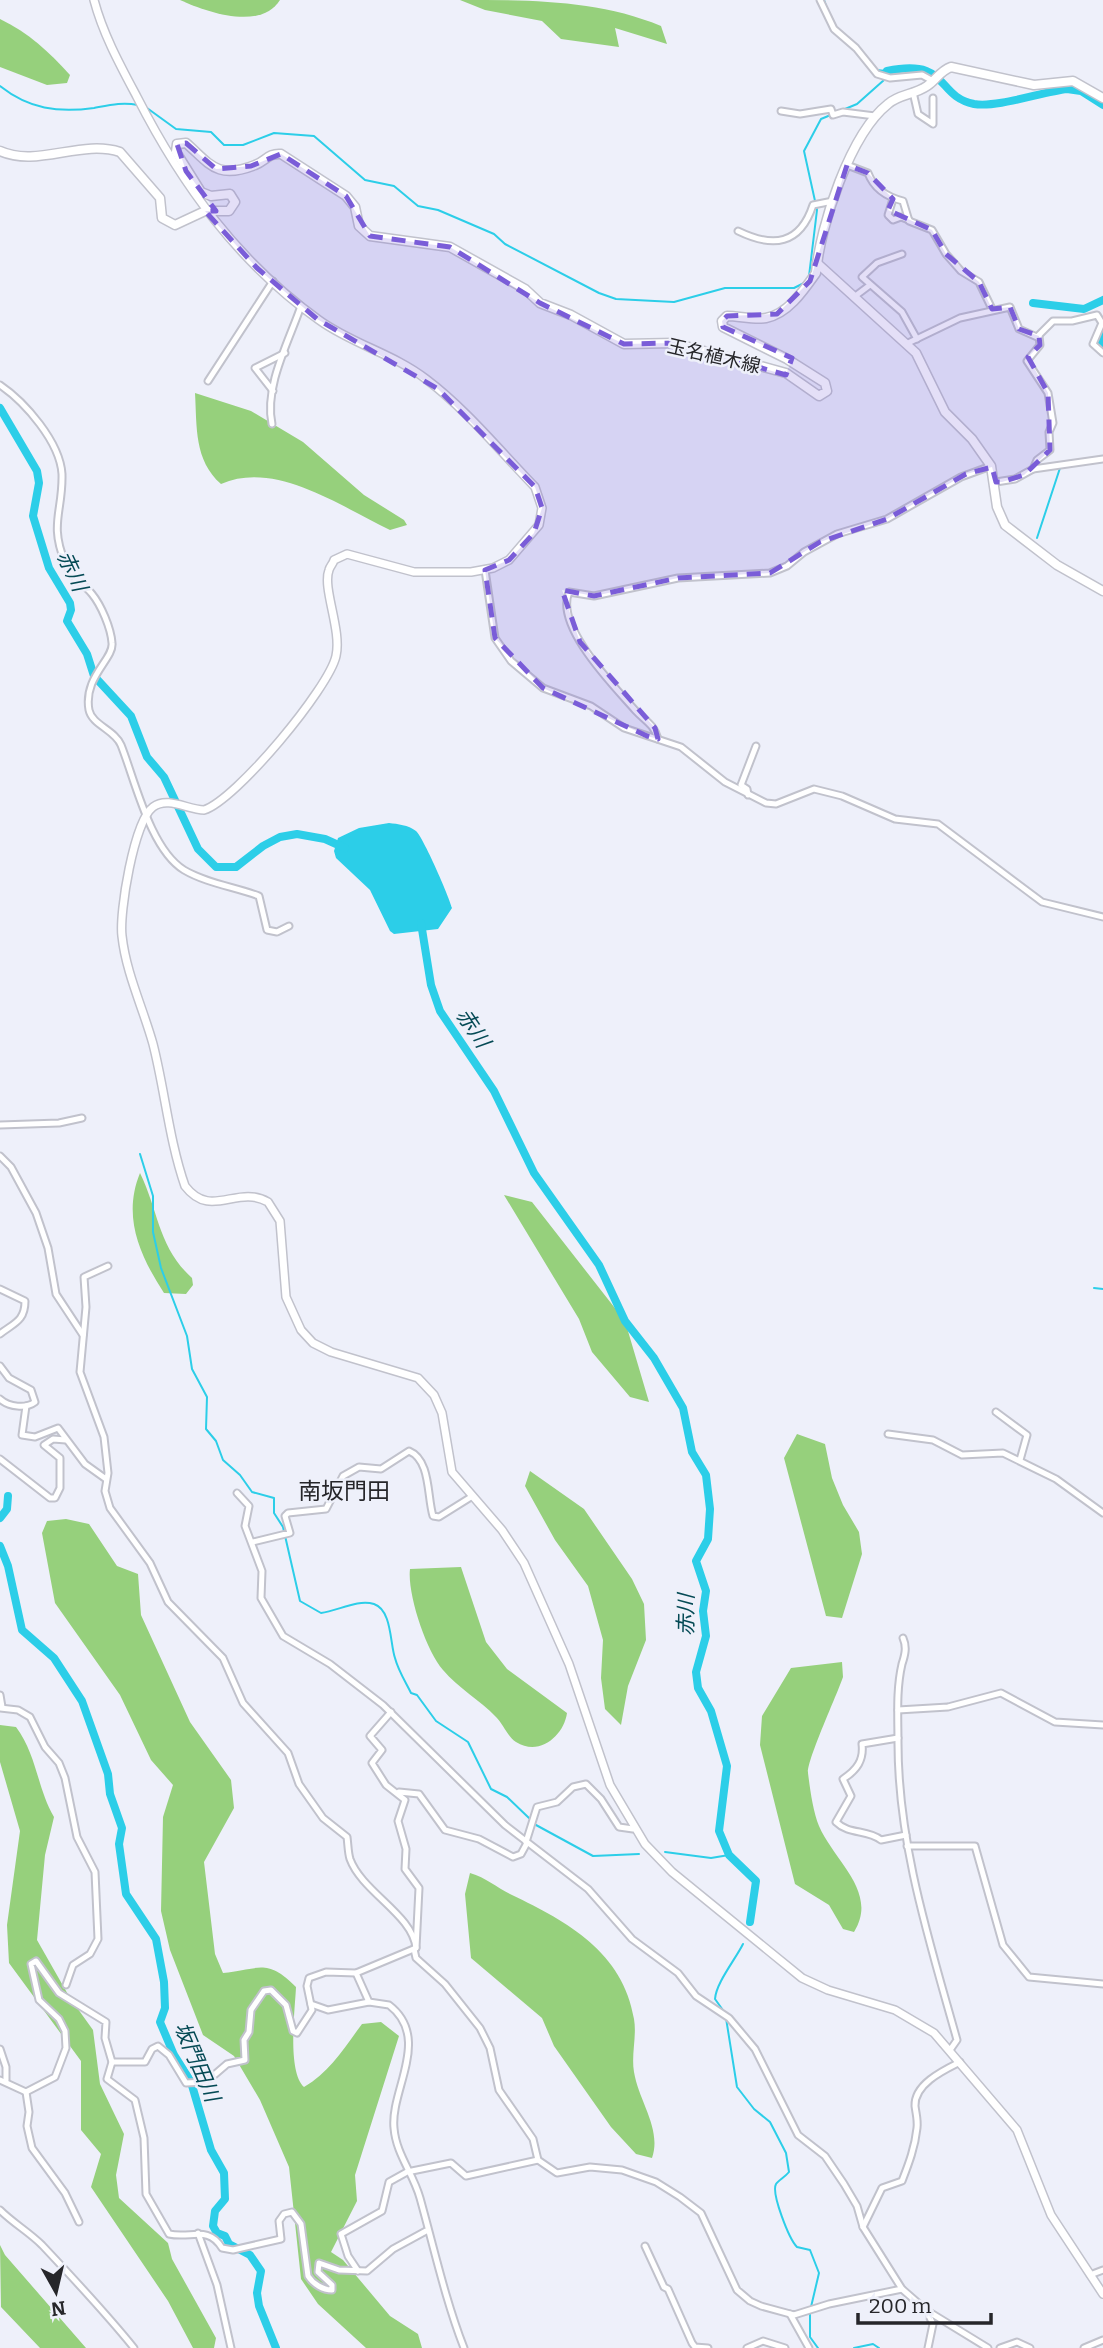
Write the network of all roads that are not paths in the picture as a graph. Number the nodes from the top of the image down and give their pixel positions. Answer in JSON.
{"nodes":[{"id":1,"x":820,"y":0,"type":"edge"},
{"id":2,"x":94,"y":2,"type":"edge"},
{"id":3,"x":935,"y":78,"type":"junction"},
{"id":4,"x":913,"y":92,"type":"junction"},
{"id":5,"x":933,"y":98,"type":"dead end"},
{"id":6,"x":1103,"y":98,"type":"edge"},
{"id":7,"x":781,"y":111,"type":"dead end"},
{"id":8,"x":875,"y":116,"type":"junction"},
{"id":9,"x":0,"y":151,"type":"edge"},
{"id":10,"x":847,"y":165,"type":"junction"},
{"id":11,"x":893,"y":199,"type":"junction"},
{"id":12,"x":832,"y":201,"type":"junction"},
{"id":13,"x":205,"y":211,"type":"junction"},
{"id":14,"x":909,"y":220,"type":"junction"},
{"id":15,"x":738,"y":231,"type":"dead end"},
{"id":16,"x":902,"y":254,"type":"dead end"},
{"id":17,"x":817,"y":263,"type":"junction"},
{"id":18,"x":273,"y":281,"type":"junction"},
{"id":19,"x":870,"y":285,"type":"junction"},
{"id":20,"x":854,"y":297,"type":"junction"},
{"id":21,"x":301,"y":306,"type":"junction"},
{"id":22,"x":992,"y":309,"type":"junction"},
{"id":23,"x":1039,"y":336,"type":"junction"},
{"id":24,"x":916,"y":339,"type":"junction"},
{"id":25,"x":906,"y":344,"type":"junction"},
{"id":26,"x":1103,"y":353,"type":"edge"},
{"id":27,"x":285,"y":354,"type":"junction"},
{"id":28,"x":208,"y":381,"type":"dead end"},
{"id":29,"x":0,"y":385,"type":"edge"},
{"id":30,"x":272,"y":391,"type":"junction"},
{"id":31,"x":272,"y":424,"type":"dead end"},
{"id":32,"x":1103,"y":459,"type":"edge"},
{"id":33,"x":991,"y":466,"type":"junction"},
{"id":34,"x":1033,"y":469,"type":"junction"},
{"id":35,"x":996,"y":482,"type":"junction"},
{"id":36,"x":485,"y":570,"type":"junction"},
{"id":37,"x":1103,"y":591,"type":"edge"},
{"id":38,"x":658,"y":739,"type":"junction"},
{"id":39,"x":756,"y":746,"type":"dead end"},
{"id":40,"x":748,"y":795,"type":"junction"},
{"id":41,"x":147,"y":815,"type":"junction"},
{"id":42,"x":1103,"y":918,"type":"edge"},
{"id":43,"x":289,"y":926,"type":"dead end"},
{"id":44,"x":82,"y":1118,"type":"dead end"},
{"id":45,"x":0,"y":1125,"type":"edge"},
{"id":46,"x":0,"y":1156,"type":"edge"},
{"id":47,"x":108,"y":1266,"type":"dead end"},
{"id":48,"x":0,"y":1289,"type":"edge"},
{"id":49,"x":0,"y":1334,"type":"edge"},
{"id":50,"x":83,"y":1335,"type":"junction"},
{"id":51,"x":0,"y":1366,"type":"edge"},
{"id":52,"x":0,"y":1399,"type":"edge"},
{"id":53,"x":26,"y":1406,"type":"junction"},
{"id":54,"x":996,"y":1412,"type":"dead end"},
{"id":55,"x":888,"y":1434,"type":"dead end"},
{"id":56,"x":66,"y":1440,"type":"junction"},
{"id":57,"x":0,"y":1460,"type":"edge"},
{"id":58,"x":1020,"y":1461,"type":"junction"},
{"id":59,"x":106,"y":1479,"type":"junction"},
{"id":60,"x":237,"y":1493,"type":"dead end"},
{"id":61,"x":471,"y":1497,"type":"junction"},
{"id":62,"x":1103,"y":1513,"type":"edge"},
{"id":63,"x":253,"y":1542,"type":"junction"},
{"id":64,"x":903,"y":1638,"type":"dead end"},
{"id":65,"x":0,"y":1695,"type":"edge"},
{"id":66,"x":1,"y":1708,"type":"edge"},
{"id":67,"x":898,"y":1710,"type":"junction"},
{"id":68,"x":391,"y":1712,"type":"junction"},
{"id":69,"x":1103,"y":1725,"type":"edge"},
{"id":70,"x":898,"y":1738,"type":"junction"},
{"id":71,"x":399,"y":1792,"type":"junction"},
{"id":72,"x":633,"y":1829,"type":"junction"},
{"id":73,"x":906,"y":1835,"type":"junction"},
{"id":74,"x":527,"y":1842,"type":"junction"},
{"id":75,"x":907,"y":1846,"type":"junction"},
{"id":76,"x":415,"y":1948,"type":"junction"},
{"id":77,"x":356,"y":1973,"type":"junction"},
{"id":78,"x":1103,"y":1983,"type":"edge"},
{"id":79,"x":66,"y":1985,"type":"dead end"},
{"id":80,"x":369,"y":2002,"type":"junction"},
{"id":81,"x":311,"y":2004,"type":"junction"},
{"id":82,"x":0,"y":2049,"type":"edge"},
{"id":83,"x":950,"y":2050,"type":"junction"},
{"id":84,"x":112,"y":2062,"type":"junction"},
{"id":85,"x":960,"y":2062,"type":"junction"},
{"id":86,"x":3,"y":2080,"type":"edge"},
{"id":87,"x":26,"y":2092,"type":"junction"},
{"id":88,"x":538,"y":2161,"type":"junction"},
{"id":89,"x":407,"y":2172,"type":"junction"},
{"id":90,"x":0,"y":2210,"type":"edge"},
{"id":91,"x":79,"y":2222,"type":"dead end"},
{"id":92,"x":863,"y":2227,"type":"junction"},
{"id":93,"x":426,"y":2231,"type":"junction"},
{"id":94,"x":198,"y":2233,"type":"junction"},
{"id":95,"x":645,"y":2246,"type":"dead end"},
{"id":96,"x":1103,"y":2270,"type":"edge"},
{"id":97,"x":358,"y":2271,"type":"junction"},
{"id":98,"x":1090,"y":2275,"type":"junction"},
{"id":99,"x":902,"y":2289,"type":"junction"},
{"id":100,"x":1103,"y":2294,"type":"edge"},
{"id":101,"x":926,"y":2310,"type":"junction"},
{"id":102,"x":790,"y":2314,"type":"junction"},
{"id":103,"x":1103,"y":2340,"type":"edge"},
{"id":104,"x":134,"y":2348,"type":"edge"},
{"id":105,"x":231,"y":2348,"type":"edge"},
{"id":106,"x":464,"y":2348,"type":"edge"},
{"id":107,"x":708,"y":2348,"type":"edge"},
{"id":108,"x":747,"y":2348,"type":"edge"},
{"id":109,"x":785,"y":2348,"type":"edge"},
{"id":110,"x":808,"y":2348,"type":"edge"},
{"id":111,"x":928,"y":2348,"type":"edge"},
{"id":112,"x":988,"y":2348,"type":"edge"},
{"id":113,"x":1000,"y":2348,"type":"edge"},
{"id":114,"x":1030,"y":2348,"type":"edge"},
{"id":115,"x":1084,"y":2348,"type":"edge"}],
"edges":[{"from":1,"to":3,"type":"street"},
{"from":2,"to":13,"type":"street"},
{"from":3,"to":4,"type":"main road"},
{"from":3,"to":6,"type":"main road"},
{"from":4,"to":5,"type":"street"},
{"from":4,"to":8,"type":"main road"},
{"from":7,"to":8,"type":"street"},
{"from":8,"to":10,"type":"main road"},
{"from":9,"to":13,"type":"main road","name":"玉名植木線"},
{"from":10,"to":11,"type":"street"},
{"from":10,"to":12,"type":"main road"},
{"from":11,"to":14,"type":"street"},
{"from":11,"to":14,"type":"street"},
{"from":12,"to":15,"type":"street"},
{"from":12,"to":17,"type":"main road"},
{"from":13,"to":17,"type":"main road","name":"玉名植木線"},
{"from":13,"to":18,"type":"street"},
{"from":14,"to":22,"type":"street"},
{"from":16,"to":19,"type":"street"},
{"from":17,"to":20,"type":"main road"},
{"from":18,"to":21,"type":"street"},
{"from":18,"to":28,"type":"street"},
{"from":19,"to":20,"type":"street"},
{"from":19,"to":24,"type":"street"},
{"from":20,"to":25,"type":"main road"},
{"from":21,"to":27,"type":"street"},
{"from":21,"to":36,"type":"street"},
{"from":22,"to":23,"type":"street"},
{"from":22,"to":24,"type":"street"},
{"from":23,"to":26,"type":"street"},
{"from":23,"to":34,"type":"street"},
{"from":24,"to":25,"type":"street"},
{"from":25,"to":33,"type":"main road"},
{"from":27,"to":30,"type":"street"},
{"from":27,"to":30,"type":"street"},
{"from":29,"to":41,"type":"street"},
{"from":30,"to":31,"type":"street"},
{"from":32,"to":34,"type":"street"},
{"from":33,"to":35,"type":"main road"},
{"from":33,"to":38,"type":"street"},
{"from":34,"to":35,"type":"street"},
{"from":35,"to":37,"type":"main road"},
{"from":36,"to":38,"type":"street"},
{"from":36,"to":41,"type":"street"},
{"from":38,"to":40,"type":"street"},
{"from":39,"to":40,"type":"street"},
{"from":40,"to":42,"type":"street"},
{"from":41,"to":43,"type":"street"},
{"from":41,"to":61,"type":"street"},
{"from":44,"to":45,"type":"street"},
{"from":46,"to":50,"type":"street"},
{"from":47,"to":50,"type":"street"},
{"from":48,"to":49,"type":"street"},
{"from":50,"to":59,"type":"street"},
{"from":51,"to":53,"type":"street"},
{"from":52,"to":53,"type":"street"},
{"from":53,"to":56,"type":"street"},
{"from":54,"to":58,"type":"street"},
{"from":55,"to":58,"type":"street"},
{"from":56,"to":57,"type":"street"},
{"from":56,"to":59,"type":"street"},
{"from":58,"to":62,"type":"street"},
{"from":59,"to":76,"type":"street"},
{"from":60,"to":63,"type":"street"},
{"from":61,"to":63,"type":"street"},
{"from":61,"to":72,"type":"street"},
{"from":63,"to":68,"type":"street"},
{"from":64,"to":67,"type":"street"},
{"from":65,"to":66,"type":"street"},
{"from":66,"to":79,"type":"street"},
{"from":67,"to":69,"type":"street"},
{"from":67,"to":70,"type":"street"},
{"from":68,"to":71,"type":"street"},
{"from":68,"to":74,"type":"street"},
{"from":70,"to":73,"type":"street"},
{"from":70,"to":73,"type":"street"},
{"from":71,"to":74,"type":"street"},
{"from":71,"to":76,"type":"street"},
{"from":72,"to":74,"type":"street"},
{"from":72,"to":83,"type":"street"},
{"from":73,"to":75,"type":"street"},
{"from":74,"to":92,"type":"street"},
{"from":75,"to":78,"type":"street"},
{"from":75,"to":83,"type":"street"},
{"from":76,"to":77,"type":"street"},
{"from":76,"to":88,"type":"street"},
{"from":77,"to":80,"type":"street"},
{"from":77,"to":81,"type":"street"},
{"from":80,"to":81,"type":"street"},
{"from":80,"to":89,"type":"street"},
{"from":81,"to":84,"type":"street"},
{"from":82,"to":86,"type":"street"},
{"from":83,"to":85,"type":"street"},
{"from":84,"to":87,"type":"street"},
{"from":84,"to":94,"type":"street"},
{"from":85,"to":92,"type":"street"},
{"from":85,"to":98,"type":"street"},
{"from":86,"to":87,"type":"street"},
{"from":87,"to":91,"type":"street"},
{"from":88,"to":89,"type":"street"},
{"from":88,"to":102,"type":"street"},
{"from":89,"to":93,"type":"street"},
{"from":89,"to":97,"type":"street"},
{"from":90,"to":104,"type":"street"},
{"from":92,"to":99,"type":"street"},
{"from":93,"to":97,"type":"street"},
{"from":93,"to":106,"type":"street"},
{"from":94,"to":97,"type":"street"},
{"from":94,"to":105,"type":"street"},
{"from":95,"to":107,"type":"street"},
{"from":96,"to":98,"type":"street"},
{"from":98,"to":100,"type":"street"},
{"from":99,"to":101,"type":"street"},
{"from":99,"to":102,"type":"street"},
{"from":101,"to":111,"type":"street"},
{"from":101,"to":112,"type":"street"},
{"from":102,"to":110,"type":"street"},
{"from":103,"to":115,"type":"street"},
{"from":108,"to":109,"type":"street"},
{"from":113,"to":114,"type":"street"}]}
